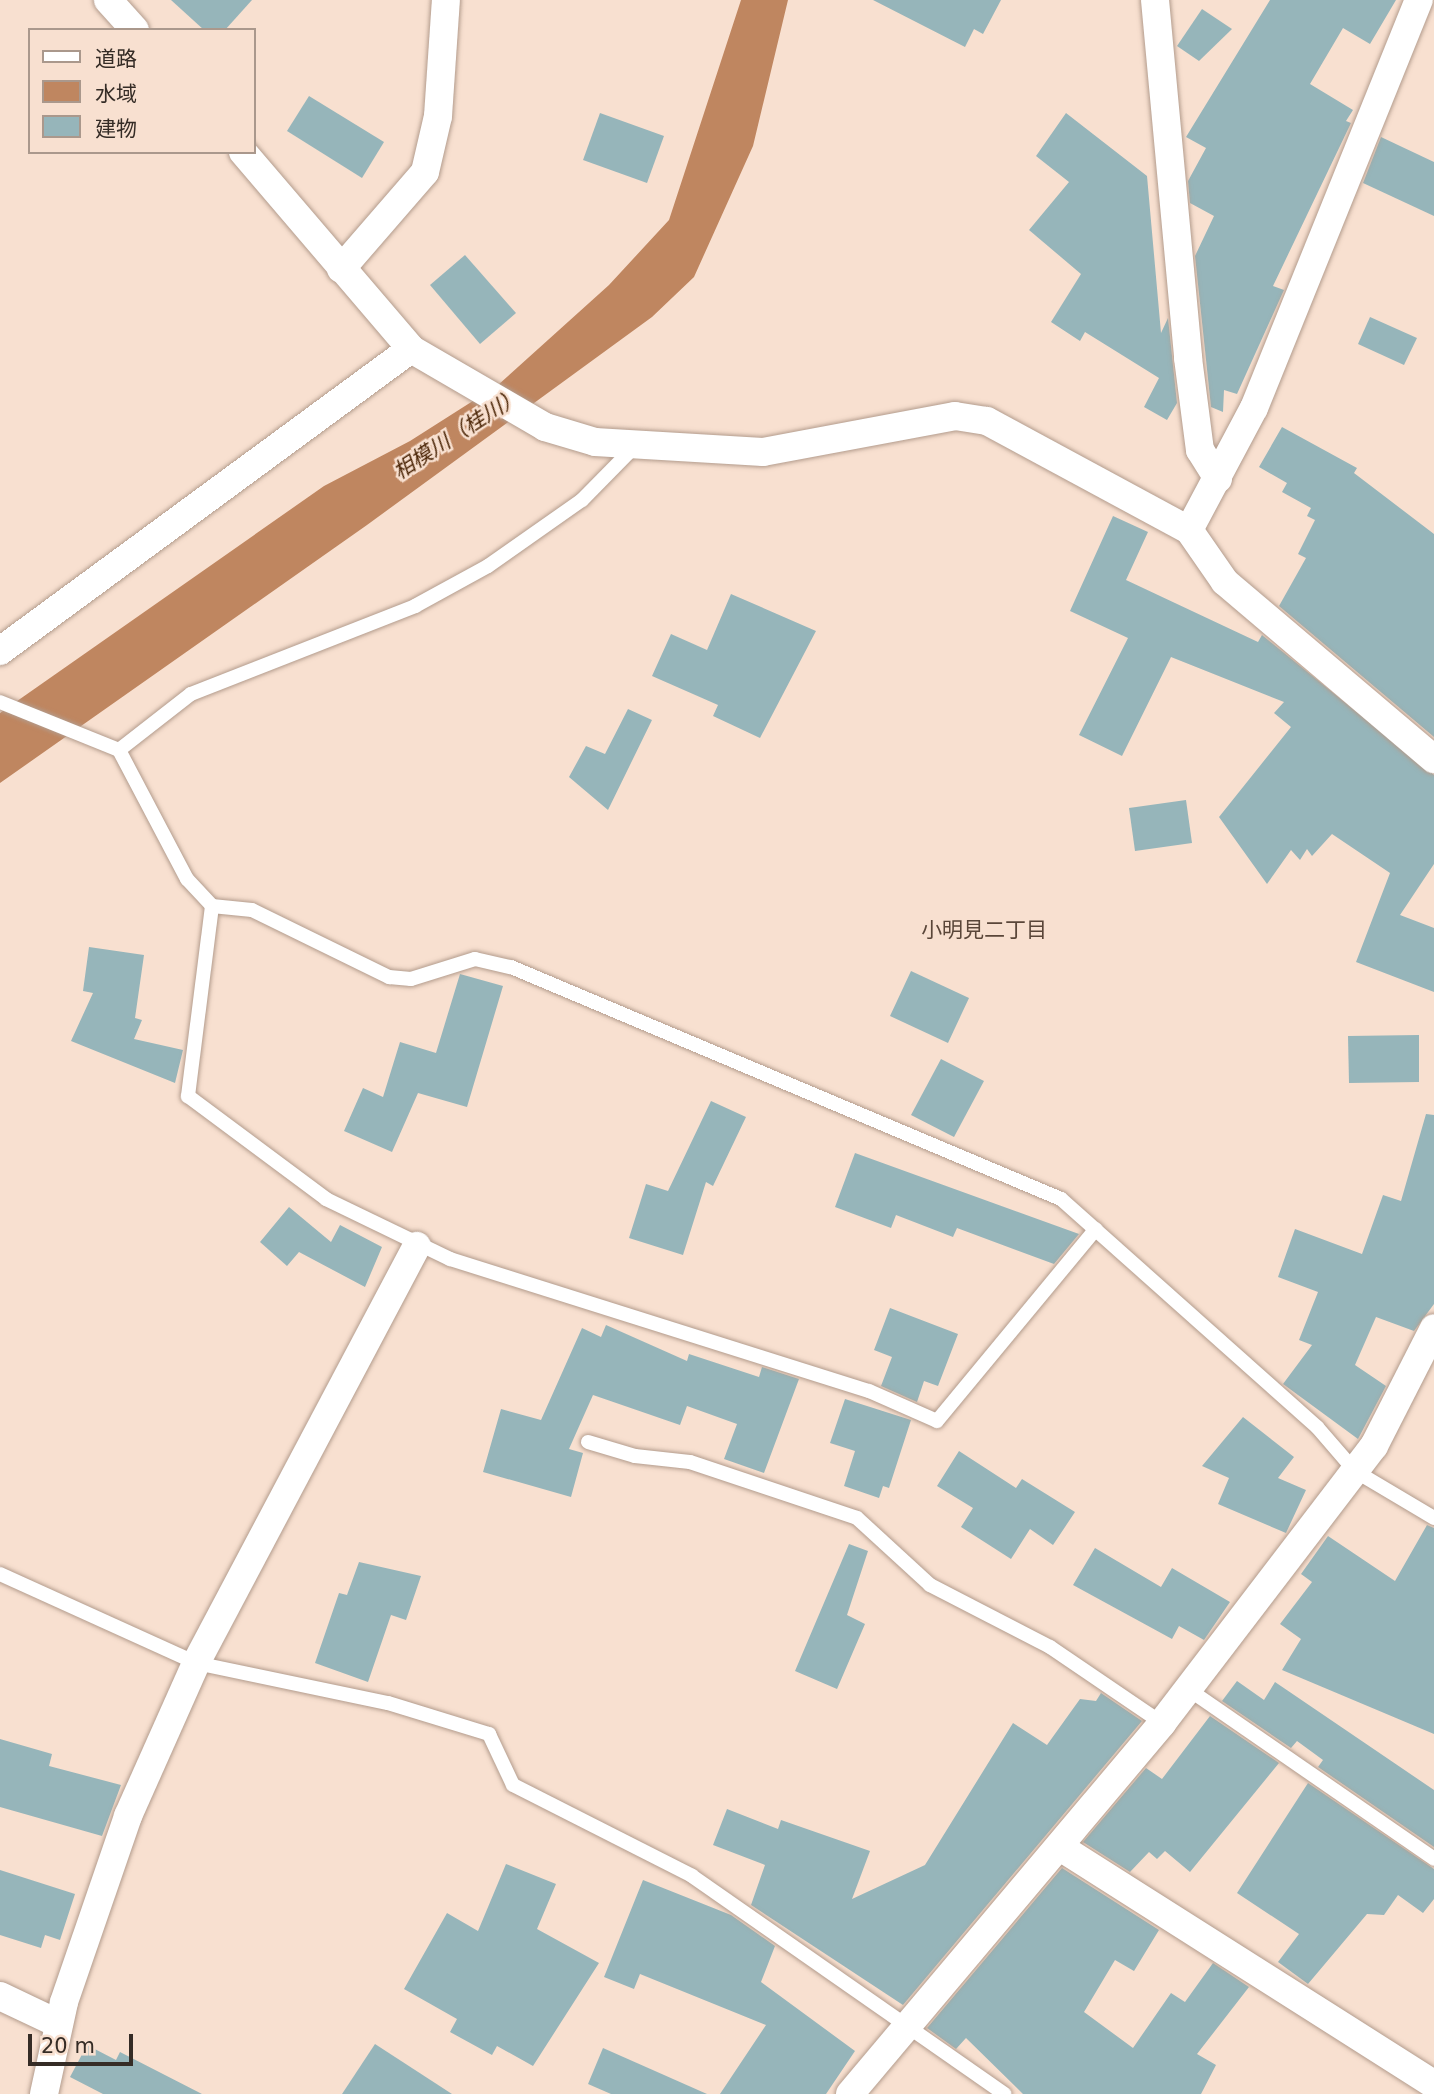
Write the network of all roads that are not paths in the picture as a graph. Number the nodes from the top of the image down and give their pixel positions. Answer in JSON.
{"nodes":[{"id":1,"x":108,"y":0,"type":"edge"},
{"id":2,"x":446,"y":0,"type":"edge"},
{"id":3,"x":1155,"y":0,"type":"edge"},
{"id":4,"x":1419,"y":0,"type":"edge"},
{"id":5,"x":133,"y":28,"type":"edge"},
{"id":6,"x":245,"y":154,"type":"edge"},
{"id":7,"x":341,"y":269,"type":"junction"},
{"id":8,"x":411,"y":349,"type":"junction"},
{"id":9,"x":635,"y":446,"type":"junction"},
{"id":10,"x":1218,"y":479,"type":"junction"},
{"id":11,"x":1189,"y":530,"type":"junction"},
{"id":12,"x":0,"y":650,"type":"edge"},
{"id":13,"x":0,"y":702,"type":"edge"},
{"id":14,"x":118,"y":750,"type":"junction"},
{"id":15,"x":1434,"y":760,"type":"edge"},
{"id":16,"x":212,"y":906,"type":"junction"},
{"id":17,"x":1096,"y":1229,"type":"junction"},
{"id":18,"x":417,"y":1246,"type":"junction"},
{"id":19,"x":1434,"y":1328,"type":"edge"},
{"id":20,"x":589,"y":1442,"type":"dead end"},
{"id":21,"x":1355,"y":1471,"type":"junction"},
{"id":22,"x":1434,"y":1518,"type":"edge"},
{"id":23,"x":0,"y":1574,"type":"edge"},
{"id":24,"x":196,"y":1663,"type":"junction"},
{"id":25,"x":1188,"y":1689,"type":"junction"},
{"id":26,"x":1162,"y":1723,"type":"junction"},
{"id":27,"x":1060,"y":1847,"type":"junction"},
{"id":28,"x":1434,"y":1859,"type":"edge"},
{"id":29,"x":0,"y":1996,"type":"edge"},
{"id":30,"x":59,"y":2024,"type":"junction"},
{"id":31,"x":907,"y":2025,"type":"junction"},
{"id":32,"x":1434,"y":2084,"type":"edge"},
{"id":33,"x":44,"y":2094,"type":"edge"},
{"id":34,"x":850,"y":2094,"type":"edge"},
{"id":35,"x":1004,"y":2094,"type":"edge"}],
"edges":[{"from":1,"to":5,"type":"street"},
{"from":2,"to":7,"type":"street"},
{"from":3,"to":10,"type":"street"},
{"from":4,"to":10,"type":"street"},
{"from":6,"to":7,"type":"street"},
{"from":7,"to":8,"type":"street"},
{"from":8,"to":9,"type":"street"},
{"from":8,"to":12,"type":"street"},
{"from":9,"to":11,"type":"street"},
{"from":9,"to":14,"type":"lane"},
{"from":10,"to":11,"type":"street"},
{"from":11,"to":15,"type":"street"},
{"from":13,"to":14,"type":"lane"},
{"from":14,"to":16,"type":"lane"},
{"from":16,"to":17,"type":"lane"},
{"from":16,"to":18,"type":"lane"},
{"from":17,"to":18,"type":"lane"},
{"from":17,"to":21,"type":"lane"},
{"from":18,"to":24,"type":"street"},
{"from":19,"to":21,"type":"street"},
{"from":20,"to":26,"type":"lane"},
{"from":21,"to":22,"type":"lane"},
{"from":21,"to":25,"type":"street"},
{"from":23,"to":24,"type":"lane"},
{"from":24,"to":30,"type":"street"},
{"from":24,"to":31,"type":"lane"},
{"from":25,"to":26,"type":"street"},
{"from":25,"to":28,"type":"lane"},
{"from":26,"to":27,"type":"street"},
{"from":27,"to":31,"type":"street"},
{"from":27,"to":32,"type":"street"},
{"from":29,"to":30,"type":"street"},
{"from":30,"to":33,"type":"street"},
{"from":31,"to":34,"type":"street"},
{"from":31,"to":35,"type":"lane"}]}
